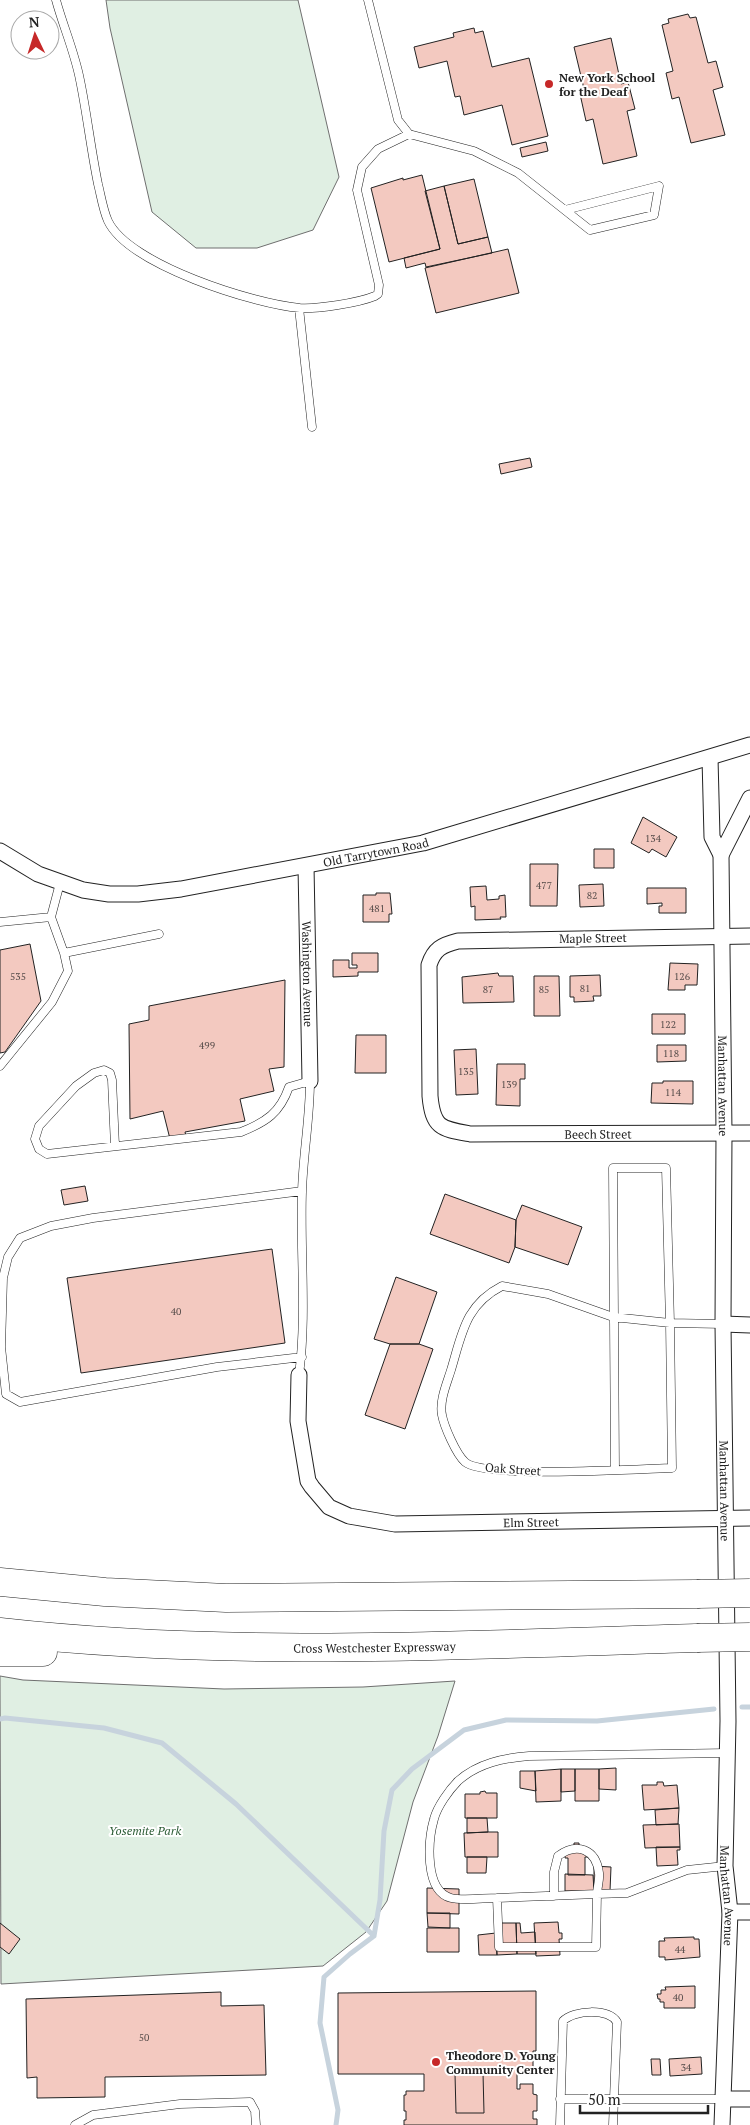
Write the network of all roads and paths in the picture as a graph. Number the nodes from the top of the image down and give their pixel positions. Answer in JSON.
{"nodes":[{"id":1,"x":56,"y":0,"type":"edge"},
{"id":2,"x":368,"y":0,"type":"edge"},
{"id":3,"x":409,"y":134,"type":"junction"},
{"id":4,"x":565,"y":210,"type":"junction"},
{"id":5,"x":298,"y":308,"type":"junction"},
{"id":6,"x":312,"y":427,"type":"dead end"},
{"id":7,"x":750,"y":746,"type":"edge"},
{"id":8,"x":710,"y":758,"type":"junction"},
{"id":9,"x":750,"y":798,"type":"edge"},
{"id":10,"x":0,"y":851,"type":"edge"},
{"id":11,"x":721,"y":855,"type":"junction"},
{"id":12,"x":306,"y":866,"type":"junction"},
{"id":13,"x":60,"y":883,"type":"junction"},
{"id":14,"x":51,"y":917,"type":"junction"},
{"id":15,"x":0,"y":922,"type":"edge"},
{"id":16,"x":159,"y":934,"type":"dead end"},
{"id":17,"x":721,"y":936,"type":"junction"},
{"id":18,"x":750,"y":936,"type":"edge"},
{"id":19,"x":64,"y":953,"type":"junction"},
{"id":20,"x":0,"y":1066,"type":"edge"},
{"id":21,"x":310,"y":1082,"type":"junction"},
{"id":22,"x":446,"y":1130,"type":"joint"},
{"id":23,"x":750,"y":1132,"type":"edge"},
{"id":24,"x":724,"y":1133,"type":"junction"},
{"id":25,"x":115,"y":1146,"type":"junction"},
{"id":26,"x":302,"y":1191,"type":"junction"},
{"id":27,"x":613,"y":1318,"type":"junction"},
{"id":28,"x":670,"y":1323,"type":"junction"},
{"id":29,"x":723,"y":1324,"type":"junction"},
{"id":30,"x":750,"y":1325,"type":"edge"},
{"id":31,"x":302,"y":1356,"type":"junction"},
{"id":32,"x":299,"y":1374,"type":"joint"},
{"id":33,"x":615,"y":1470,"type":"junction"},
{"id":34,"x":750,"y":1518,"type":"edge"},
{"id":35,"x":725,"y":1519,"type":"junction"},
{"id":36,"x":0,"y":1565,"type":"edge"},
{"id":37,"x":0,"y":1582,"type":"edge"},
{"id":38,"x":750,"y":1593,"type":"edge"},
{"id":39,"x":165,"y":1596,"type":"junction"},
{"id":40,"x":0,"y":1632,"type":"edge"},
{"id":41,"x":750,"y":1637,"type":"edge"},
{"id":42,"x":163,"y":1645,"type":"junction"},
{"id":43,"x":0,"y":1652,"type":"edge"},
{"id":44,"x":727,"y":1753,"type":"junction"},
{"id":45,"x":725,"y":1866,"type":"junction"},
{"id":46,"x":597,"y":1894,"type":"junction"},
{"id":47,"x":554,"y":1896,"type":"junction"},
{"id":48,"x":497,"y":1898,"type":"junction"},
{"id":49,"x":730,"y":1912,"type":"junction"},
{"id":50,"x":750,"y":1912,"type":"edge"},
{"id":51,"x":560,"y":2099,"type":"junction"},
{"id":52,"x":614,"y":2099,"type":"junction"},
{"id":53,"x":722,"y":2099,"type":"junction"},
{"id":54,"x":750,"y":2099,"type":"edge"},
{"id":55,"x":75,"y":2125,"type":"edge"},
{"id":56,"x":256,"y":2125,"type":"edge"},
{"id":57,"x":560,"y":2125,"type":"edge"},
{"id":58,"x":613,"y":2125,"type":"edge"},
{"id":59,"x":722,"y":2125,"type":"edge"}],
"edges":[{"from":1,"to":5,"type":"lane"},
{"from":2,"to":3,"type":"lane"},
{"from":3,"to":4,"type":"lane"},
{"from":3,"to":5,"type":"lane"},
{"from":4,"to":4,"type":"lane"},
{"from":5,"to":6,"type":"lane"},
{"from":7,"to":8,"type":"street","name":"Old Tarrytown Road"},
{"from":8,"to":11,"type":"street","name":"Manhattan Avenue"},
{"from":8,"to":12,"type":"street","name":"Old Tarrytown Road"},
{"from":9,"to":11,"type":"street","name":"Manhattan Avenue"},
{"from":10,"to":13,"type":"street","name":"Old Tarrytown Road"},
{"from":11,"to":17,"type":"street","name":"Manhattan Avenue"},
{"from":12,"to":13,"type":"street","name":"Old Tarrytown Road"},
{"from":12,"to":21,"type":"street","name":"Washington Avenue"},
{"from":13,"to":14,"type":"lane"},
{"from":14,"to":15,"type":"lane"},
{"from":14,"to":19,"type":"lane"},
{"from":16,"to":19,"type":"lane"},
{"from":17,"to":18,"type":"street","name":"Maple Street"},
{"from":17,"to":22,"type":"street","name":"Maple Street"},
{"from":17,"to":24,"type":"street","name":"Manhattan Avenue"},
{"from":19,"to":20,"type":"lane"},
{"from":21,"to":25,"type":"lane"},
{"from":21,"to":26,"type":"lane"},
{"from":22,"to":24,"type":"street","name":"Beech Street"},
{"from":23,"to":24,"type":"street","name":"Beech Street"},
{"from":24,"to":29,"type":"street","name":"Manhattan Avenue"},
{"from":25,"to":25,"type":"lane"},
{"from":26,"to":31,"type":"lane"},
{"from":26,"to":31,"type":"lane"},
{"from":27,"to":28,"type":"lane","name":"Oak Street"},
{"from":27,"to":28,"type":"lane"},
{"from":27,"to":33,"type":"lane"},
{"from":27,"to":33,"type":"lane","name":"Oak Street"},
{"from":28,"to":29,"type":"lane","name":"Oak Street"},
{"from":28,"to":33,"type":"lane","name":"Oak Street"},
{"from":29,"to":30,"type":"street","name":"Oak Street"},
{"from":29,"to":35,"type":"street","name":"Manhattan Avenue"},
{"from":31,"to":32,"type":"lane"},
{"from":32,"to":35,"type":"street","name":"Elm Street"},
{"from":34,"to":35,"type":"street","name":"Elm Street"},
{"from":35,"to":44,"type":"street","name":"Manhattan Avenue"},
{"from":36,"to":39,"type":"highway"},
{"from":37,"to":39,"type":"highway"},
{"from":38,"to":39,"type":"highway","bridge":true},
{"from":40,"to":42,"type":"highway","name":"Cross Westchester Expressway"},
{"from":41,"to":42,"type":"highway","name":"Cross Westchester Expressway","bridge":true},
{"from":42,"to":43,"type":"highway"},
{"from":44,"to":45,"type":"street","name":"Manhattan Avenue"},
{"from":44,"to":48,"type":"lane"},
{"from":45,"to":46,"type":"lane"},
{"from":45,"to":49,"type":"street","name":"Manhattan Avenue"},
{"from":46,"to":47,"type":"lane"},
{"from":46,"to":47,"type":"lane"},
{"from":46,"to":48,"type":"lane"},
{"from":47,"to":48,"type":"lane"},
{"from":49,"to":50,"type":"street"},
{"from":49,"to":53,"type":"street","name":"Manhattan Avenue"},
{"from":51,"to":52,"type":"lane"},
{"from":51,"to":52,"type":"lane"},
{"from":51,"to":57,"type":"lane"},
{"from":52,"to":53,"type":"lane"},
{"from":52,"to":58,"type":"lane"},
{"from":53,"to":54,"type":"street"},
{"from":53,"to":59,"type":"street","name":"Manhattan Avenue"},
{"from":55,"to":56,"type":"lane"}]}
